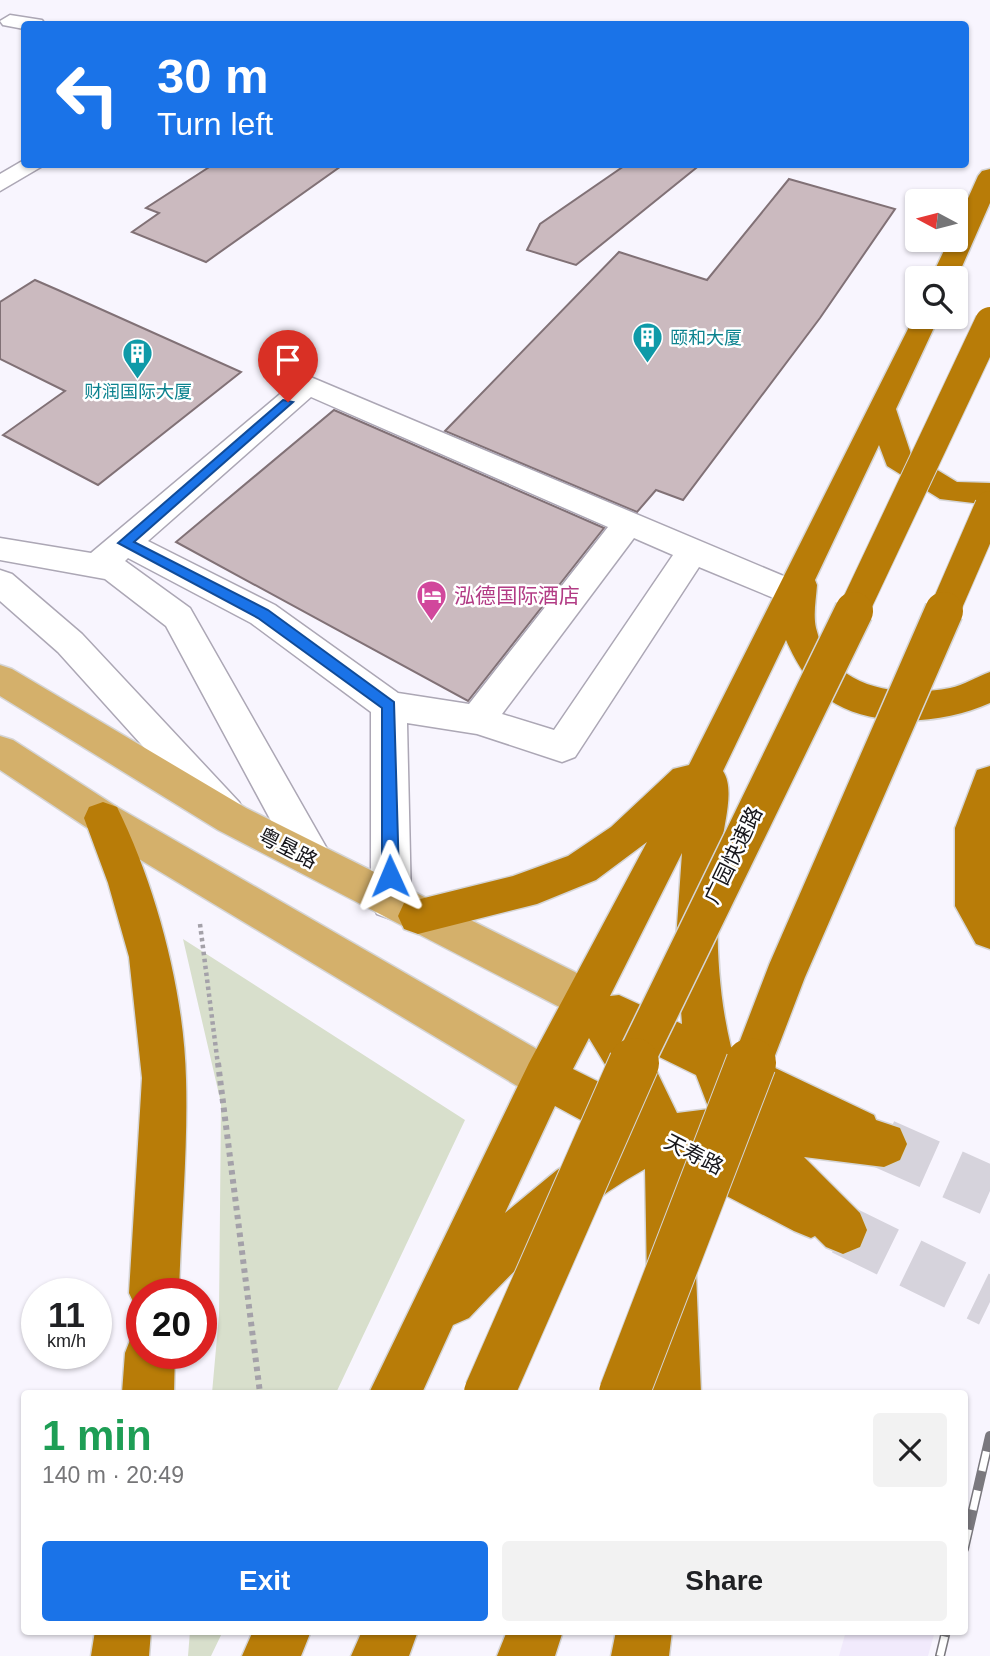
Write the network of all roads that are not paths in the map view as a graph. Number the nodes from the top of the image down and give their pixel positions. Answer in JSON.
{"nodes":[{"id":1,"x":3,"y":24,"type":"edge"},
{"id":2,"x":21,"y":24,"type":"edge"},
{"id":3,"x":28,"y":168,"type":"edge"},
{"id":4,"x":990,"y":176,"type":"edge"},
{"id":5,"x":0,"y":184,"type":"edge"},
{"id":6,"x":949,"y":266,"type":"edge"},
{"id":7,"x":990,"y":322,"type":"edge"},
{"id":8,"x":920,"y":329,"type":"edge"},
{"id":9,"x":882,"y":410,"type":"junction"},
{"id":10,"x":990,"y":494,"type":"edge"},
{"id":11,"x":990,"y":506,"type":"edge"},
{"id":12,"x":628,"y":523,"type":"junction"},
{"id":13,"x":0,"y":550,"type":"edge"},
{"id":14,"x":693,"y":551,"type":"junction"},
{"id":15,"x":112,"y":554,"type":"junction"},
{"id":16,"x":0,"y":582,"type":"edge"},
{"id":17,"x":798,"y":585,"type":"junction"},
{"id":18,"x":0,"y":679,"type":"edge"},
{"id":19,"x":990,"y":686,"type":"edge"},
{"id":20,"x":389,"y":706,"type":"junction"},
{"id":21,"x":477,"y":720,"type":"junction"},
{"id":22,"x":716,"y":749,"type":"junction"},
{"id":23,"x":0,"y":751,"type":"edge"},
{"id":24,"x":990,"y":780,"type":"edge"},
{"id":25,"x":103,"y":818,"type":"junction"},
{"id":26,"x":232,"y":819,"type":"junction"},
{"id":27,"x":312,"y":859,"type":"junction"},
{"id":28,"x":404,"y":908,"type":"junction"},
{"id":29,"x":990,"y":931,"type":"edge"},
{"id":30,"x":586,"y":999,"type":"junction"},
{"id":31,"x":711,"y":1059,"type":"junction"},
{"id":32,"x":545,"y":1078,"type":"junction"},
{"id":33,"x":754,"y":1133,"type":"junction"},
{"id":34,"x":663,"y":1139,"type":"junction"},
{"id":35,"x":155,"y":1278,"type":"edge"},
{"id":36,"x":426,"y":1329,"type":"junction"},
{"id":37,"x":149,"y":1369,"type":"edge"},
{"id":38,"x":148,"y":1390,"type":"edge"},
{"id":39,"x":397,"y":1390,"type":"edge"},
{"id":40,"x":490,"y":1390,"type":"edge"},
{"id":41,"x":625,"y":1390,"type":"edge"},
{"id":42,"x":674,"y":1390,"type":"edge"},
{"id":43,"x":123,"y":1635,"type":"edge"},
{"id":44,"x":281,"y":1635,"type":"edge"},
{"id":45,"x":388,"y":1635,"type":"edge"},
{"id":46,"x":534,"y":1635,"type":"edge"},
{"id":47,"x":643,"y":1635,"type":"edge"},
{"id":48,"x":120,"y":1656,"type":"edge"},
{"id":49,"x":271,"y":1656,"type":"edge"},
{"id":50,"x":380,"y":1656,"type":"edge"},
{"id":51,"x":526,"y":1656,"type":"edge"},
{"id":52,"x":640,"y":1656,"type":"edge"}],
"edges":[{"from":1,"to":2,"type":"street"},
{"from":3,"to":5,"type":"street"},
{"from":4,"to":6,"type":"highway"},
{"from":7,"to":40,"type":"highway","name":"广园快速路","bridge":true},
{"from":8,"to":9,"type":"highway"},
{"from":9,"to":10,"type":"highway"},
{"from":9,"to":17,"type":"highway"},
{"from":11,"to":41,"type":"highway","bridge":true},
{"from":12,"to":14,"type":"street"},
{"from":12,"to":15,"type":"street"},
{"from":12,"to":21,"type":"street"},
{"from":13,"to":15,"type":"street"},
{"from":14,"to":17,"type":"street"},
{"from":14,"to":21,"type":"street"},
{"from":15,"to":20,"type":"street"},
{"from":15,"to":27,"type":"street"},
{"from":16,"to":26,"type":"street"},
{"from":17,"to":19,"type":"highway"},
{"from":17,"to":22,"type":"highway"},
{"from":18,"to":26,"type":"main road","name":"粤垦路"},
{"from":20,"to":21,"type":"street"},
{"from":20,"to":28,"type":"street"},
{"from":22,"to":28,"type":"highway"},
{"from":22,"to":30,"type":"highway"},
{"from":22,"to":31,"type":"highway"},
{"from":23,"to":25,"type":"main road"},
{"from":24,"to":29,"type":"highway"},
{"from":25,"to":32,"type":"main road"},
{"from":25,"to":35,"type":"highway"},
{"from":26,"to":27,"type":"main road","name":"粤垦路"},
{"from":27,"to":28,"type":"main road","name":"粤垦路"},
{"from":28,"to":30,"type":"main road","name":"粤垦路"},
{"from":30,"to":31,"type":"highway"},
{"from":30,"to":32,"type":"highway"},
{"from":30,"to":34,"type":"highway"},
{"from":31,"to":33,"type":"highway"},
{"from":31,"to":33,"type":"highway"},
{"from":32,"to":34,"type":"highway","name":"天寿路"},
{"from":32,"to":36,"type":"highway"},
{"from":33,"to":34,"type":"highway"},
{"from":33,"to":34,"type":"highway","name":"天寿路"},
{"from":34,"to":36,"type":"highway"},
{"from":34,"to":42,"type":"highway"},
{"from":36,"to":39,"type":"highway"},
{"from":37,"to":38,"type":"highway"},
{"from":43,"to":48,"type":"highway"},
{"from":44,"to":49,"type":"highway"},
{"from":45,"to":50,"type":"highway"},
{"from":46,"to":51,"type":"highway"},
{"from":47,"to":52,"type":"highway"}]}
